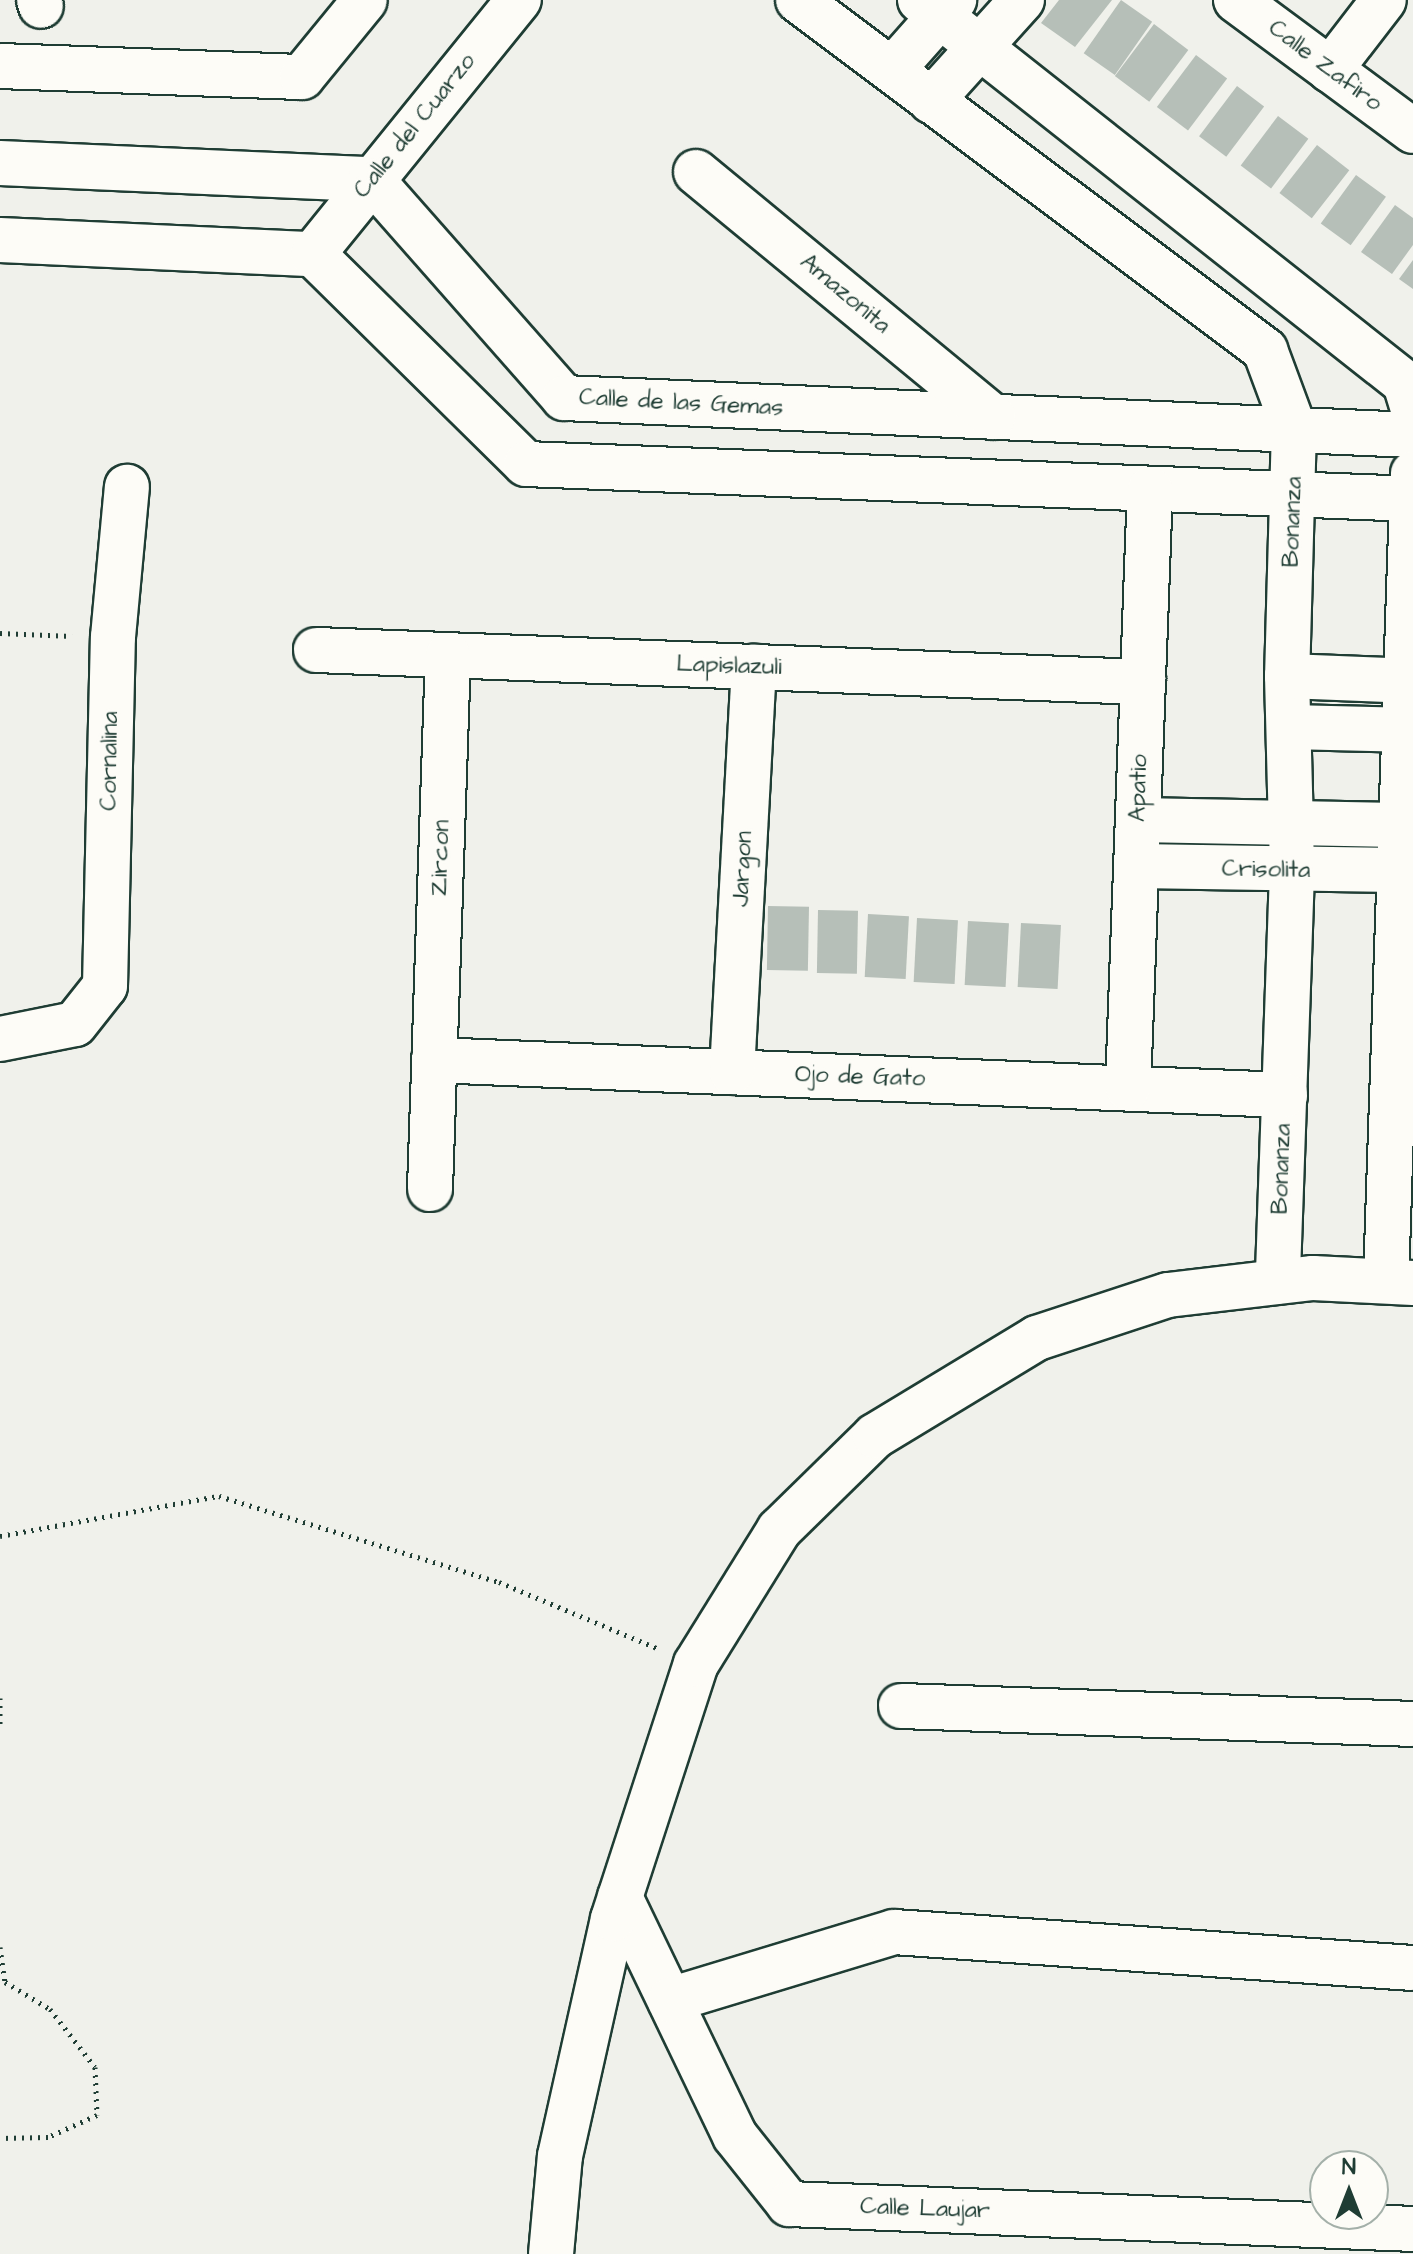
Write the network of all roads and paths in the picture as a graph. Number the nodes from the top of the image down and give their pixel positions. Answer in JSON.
{"nodes":[{"id":1,"x":365,"y":0,"type":"edge"},
{"id":2,"x":519,"y":0,"type":"edge"},
{"id":3,"x":798,"y":0,"type":"edge"},
{"id":4,"x":1022,"y":0,"type":"edge"},
{"id":5,"x":1236,"y":0,"type":"edge"},
{"id":6,"x":1384,"y":0,"type":"edge"},
{"id":7,"x":938,"y":5,"type":"edge"},
{"id":8,"x":984,"y":48,"type":"junction"},
{"id":9,"x":0,"y":66,"type":"edge"},
{"id":10,"x":892,"y":70,"type":"junction"},
{"id":11,"x":1330,"y":70,"type":"junction"},
{"id":12,"x":931,"y":101,"type":"junction"},
{"id":13,"x":1413,"y":131,"type":"edge"},
{"id":14,"x":0,"y":163,"type":"edge"},
{"id":15,"x":696,"y":172,"type":"dead end"},
{"id":16,"x":371,"y":179,"type":"junction"},
{"id":17,"x":0,"y":240,"type":"edge"},
{"id":18,"x":313,"y":254,"type":"junction"},
{"id":19,"x":1413,"y":410,"type":"edge"},
{"id":20,"x":993,"y":417,"type":"junction"},
{"id":21,"x":1294,"y":428,"type":"junction"},
{"id":22,"x":1413,"y":435,"type":"edge"},
{"id":23,"x":127,"y":487,"type":"dead end"},
{"id":24,"x":1150,"y":489,"type":"junction"},
{"id":25,"x":1411,"y":490,"type":"edge"},
{"id":26,"x":1296,"y":494,"type":"junction"},
{"id":27,"x":0,"y":633,"type":"edge"},
{"id":28,"x":113,"y":637,"type":"junction"},
{"id":29,"x":316,"y":650,"type":"dead end"},
{"id":30,"x":448,"y":655,"type":"junction"},
{"id":31,"x":754,"y":667,"type":"junction"},
{"id":32,"x":1287,"y":676,"type":"junction"},
{"id":33,"x":1407,"y":681,"type":"edge"},
{"id":34,"x":1143,"y":682,"type":"junction"},
{"id":35,"x":1289,"y":727,"type":"junction"},
{"id":36,"x":1406,"y":730,"type":"edge"},
{"id":37,"x":1138,"y":820,"type":"junction"},
{"id":38,"x":1291,"y":825,"type":"junction"},
{"id":39,"x":1397,"y":825,"type":"junction"},
{"id":40,"x":1136,"y":866,"type":"junction"},
{"id":41,"x":1396,"y":870,"type":"junction"},
{"id":42,"x":1292,"y":872,"type":"junction"},
{"id":43,"x":0,"y":1039,"type":"edge"},
{"id":44,"x":434,"y":1060,"type":"junction"},
{"id":45,"x":1402,"y":1062,"type":"edge"},
{"id":46,"x":732,"y":1072,"type":"junction"},
{"id":47,"x":1128,"y":1088,"type":"junction"},
{"id":48,"x":1285,"y":1095,"type":"junction"},
{"id":49,"x":430,"y":1189,"type":"dead end"},
{"id":50,"x":1278,"y":1282,"type":"junction"},
{"id":51,"x":1399,"y":1282,"type":"edge"},
{"id":52,"x":0,"y":1536,"type":"edge"},
{"id":53,"x":696,"y":1664,"type":"junction"},
{"id":54,"x":0,"y":1698,"type":"edge"},
{"id":55,"x":901,"y":1706,"type":"dead end"},
{"id":56,"x":1413,"y":1724,"type":"edge"},
{"id":57,"x":0,"y":1725,"type":"edge"},
{"id":58,"x":620,"y":1897,"type":"junction"},
{"id":59,"x":0,"y":1947,"type":"edge"},
{"id":60,"x":1413,"y":1968,"type":"edge"},
{"id":61,"x":670,"y":2000,"type":"junction"},
{"id":62,"x":0,"y":2138,"type":"edge"},
{"id":63,"x":1413,"y":2229,"type":"edge"},
{"id":64,"x":551,"y":2254,"type":"edge"}],
"edges":[{"from":1,"to":9,"type":"street"},
{"from":2,"to":16,"type":"street","name":"Calle del Cuarzo"},
{"from":3,"to":10,"type":"street","name":"Bonanza"},
{"from":4,"to":8,"type":"street"},
{"from":5,"to":11,"type":"street","name":"Calle Zafiro"},
{"from":6,"to":11,"type":"street"},
{"from":7,"to":8,"type":"street"},
{"from":7,"to":10,"type":"street"},
{"from":8,"to":12,"type":"street"},
{"from":8,"to":19,"type":"street"},
{"from":10,"to":12,"type":"street","name":"Bonanza"},
{"from":11,"to":13,"type":"street","name":"Calle Zafiro"},
{"from":12,"to":21,"type":"street","name":"Bonanza"},
{"from":14,"to":16,"type":"street"},
{"from":15,"to":20,"type":"street","name":"Amazonita"},
{"from":16,"to":18,"type":"street","name":"Calle del Cuarzo"},
{"from":16,"to":20,"type":"street","name":"Calle de las Gemas"},
{"from":17,"to":18,"type":"street"},
{"from":18,"to":24,"type":"street"},
{"from":20,"to":21,"type":"street","name":"Calle de las Gemas"},
{"from":21,"to":22,"type":"street","name":"Calle de las Gemas"},
{"from":21,"to":26,"type":"street","name":"Bonanza"},
{"from":23,"to":28,"type":"street","name":"Cornalina"},
{"from":24,"to":26,"type":"street"},
{"from":24,"to":34,"type":"street","name":"Apatio"},
{"from":25,"to":26,"type":"street"},
{"from":25,"to":33,"type":"street"},
{"from":26,"to":32,"type":"street","name":"Bonanza"},
{"from":27,"to":28,"type":"path"},
{"from":28,"to":43,"type":"street","name":"Cornalina"},
{"from":29,"to":30,"type":"street","name":"Lapislazuli"},
{"from":30,"to":31,"type":"street","name":"Lapislazuli"},
{"from":30,"to":44,"type":"street","name":"Zircon"},
{"from":31,"to":34,"type":"street","name":"Lapislazuli"},
{"from":31,"to":46,"type":"street","name":"Jargon"},
{"from":32,"to":33,"type":"street"},
{"from":32,"to":35,"type":"street","name":"Bonanza"},
{"from":33,"to":36,"type":"street"},
{"from":34,"to":37,"type":"street","name":"Apatio"},
{"from":35,"to":36,"type":"street"},
{"from":35,"to":38,"type":"street","name":"Bonanza"},
{"from":36,"to":39,"type":"street"},
{"from":37,"to":38,"type":"street","name":"Crisolita"},
{"from":37,"to":40,"type":"street","name":"Apatio"},
{"from":38,"to":39,"type":"street","name":"Crisolita"},
{"from":38,"to":42,"type":"street","name":"Bonanza"},
{"from":39,"to":41,"type":"street"},
{"from":40,"to":42,"type":"street","name":"Crisolita"},
{"from":40,"to":47,"type":"street","name":"Apatio"},
{"from":41,"to":42,"type":"street","name":"Crisolita"},
{"from":41,"to":45,"type":"street"},
{"from":42,"to":48,"type":"street","name":"Bonanza"},
{"from":44,"to":46,"type":"street","name":"Ojo de Gato"},
{"from":44,"to":49,"type":"street","name":"Zircon"},
{"from":45,"to":51,"type":"street"},
{"from":46,"to":47,"type":"street","name":"Ojo de Gato"},
{"from":47,"to":48,"type":"street","name":"Ojo de Gato"},
{"from":48,"to":50,"type":"street","name":"Bonanza"},
{"from":50,"to":51,"type":"street"},
{"from":50,"to":53,"type":"street"},
{"from":52,"to":53,"type":"path"},
{"from":53,"to":58,"type":"street"},
{"from":54,"to":57,"type":"path"},
{"from":55,"to":56,"type":"street"},
{"from":58,"to":61,"type":"street","name":"Calle Laujar"},
{"from":58,"to":64,"type":"street"},
{"from":59,"to":62,"type":"path"},
{"from":60,"to":61,"type":"street"},
{"from":61,"to":63,"type":"street","name":"Calle Laujar"}]}
